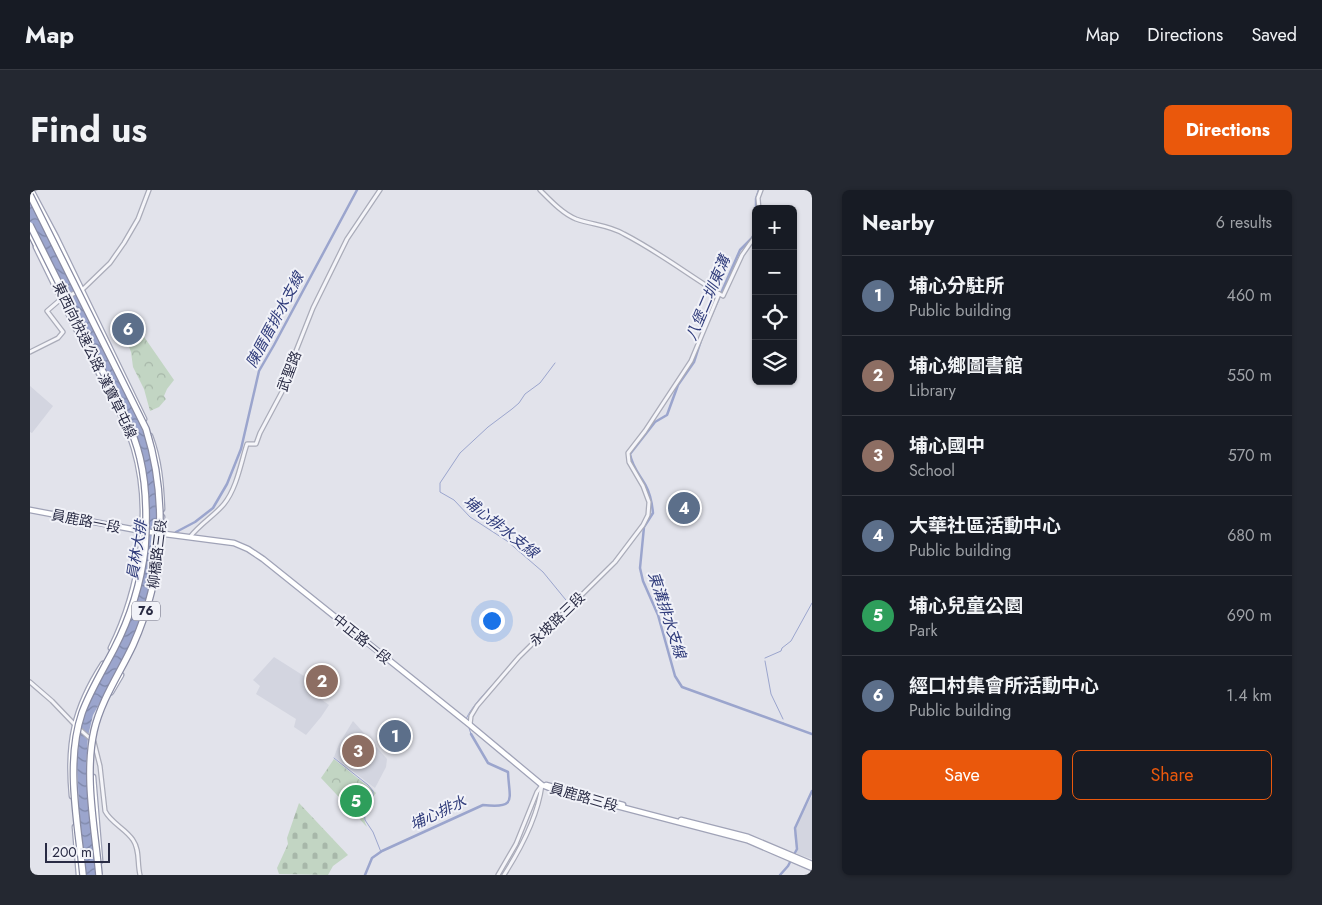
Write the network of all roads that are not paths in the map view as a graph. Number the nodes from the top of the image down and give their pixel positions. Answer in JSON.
{"nodes":[{"id":1,"x":31,"y":190,"type":"edge"},
{"id":2,"x":149,"y":190,"type":"edge"},
{"id":3,"x":380,"y":190,"type":"edge"},
{"id":4,"x":540,"y":190,"type":"edge"},
{"id":5,"x":761,"y":190,"type":"edge"},
{"id":6,"x":32,"y":196,"type":"edge"},
{"id":7,"x":758,"y":205,"type":"edge"},
{"id":8,"x":30,"y":225,"type":"edge"},
{"id":9,"x":30,"y":234,"type":"edge"},
{"id":10,"x":752,"y":241,"type":"edge"},
{"id":11,"x":80,"y":291,"type":"junction"},
{"id":12,"x":719,"y":294,"type":"junction"},
{"id":13,"x":64,"y":298,"type":"junction"},
{"id":14,"x":106,"y":347,"type":"junction"},
{"id":15,"x":30,"y":352,"type":"edge"},
{"id":16,"x":102,"y":371,"type":"junction"},
{"id":17,"x":30,"y":510,"type":"edge"},
{"id":18,"x":144,"y":532,"type":"junction"},
{"id":19,"x":161,"y":534,"type":"junction"},
{"id":20,"x":190,"y":537,"type":"junction"},
{"id":21,"x":30,"y":682,"type":"edge"},
{"id":22,"x":75,"y":725,"type":"junction"},
{"id":23,"x":470,"y":725,"type":"junction"},
{"id":24,"x":92,"y":741,"type":"junction"},
{"id":25,"x":542,"y":785,"type":"junction"},
{"id":26,"x":810,"y":865,"type":"edge"},
{"id":27,"x":81,"y":875,"type":"edge"},
{"id":28,"x":100,"y":875,"type":"edge"},
{"id":29,"x":140,"y":875,"type":"edge"},
{"id":30,"x":498,"y":875,"type":"edge"},
{"id":31,"x":504,"y":875,"type":"edge"}],
"edges":[{"from":1,"to":6,"type":"main road","name":"柳橋路三段"},
{"from":2,"to":11,"type":"street"},
{"from":3,"to":20,"type":"street","name":"武聖路"},
{"from":4,"to":12,"type":"street"},
{"from":5,"to":7,"type":"street"},
{"from":6,"to":11,"type":"main road","name":"柳橋路三段"},
{"from":6,"to":14,"type":"highway","name":"東西向快速公路 漢寶草屯線","number":"76","bridge":true},
{"from":6,"to":14,"type":"highway","bridge":true},
{"from":8,"to":16,"type":"highway","name":"東西向快速公路 漢寶草屯線","number":"76","bridge":true},
{"from":9,"to":13,"type":"main road","name":"柳橋路三段"},
{"from":9,"to":16,"type":"highway","bridge":true},
{"from":10,"to":12,"type":"street"},
{"from":11,"to":13,"type":"street","bridge":true},
{"from":11,"to":19,"type":"main road","name":"柳橋路三段"},
{"from":12,"to":23,"type":"street","name":"永坡路三段"},
{"from":13,"to":15,"type":"street"},
{"from":13,"to":18,"type":"main road","name":"柳橋路三段"},
{"from":14,"to":28,"type":"highway","name":"東西向快速公路 漢寶草屯線","number":"76","bridge":true},
{"from":16,"to":27,"type":"highway","name":"東西向快速公路 漢寶草屯線","number":"76","bridge":true},
{"from":17,"to":18,"type":"main road","name":"員鹿路一段"},
{"from":18,"to":19,"type":"main road","name":"員鹿路一段"},
{"from":18,"to":22,"type":"main road","name":"柳橋路三段"},
{"from":19,"to":20,"type":"main road","name":"中正路一段"},
{"from":19,"to":24,"type":"main road","name":"柳橋路三段"},
{"from":20,"to":23,"type":"main road","name":"中正路一段"},
{"from":21,"to":22,"type":"street"},
{"from":22,"to":24,"type":"street"},
{"from":22,"to":27,"type":"main road","name":"柳橋路三段"},
{"from":23,"to":25,"type":"main road","name":"中正路一段"},
{"from":24,"to":28,"type":"main road","name":"柳橋路三段"},
{"from":24,"to":29,"type":"street"},
{"from":25,"to":26,"type":"main road","name":"員鹿路三段"},
{"from":25,"to":30,"type":"street"},
{"from":25,"to":31,"type":"street"}]}
